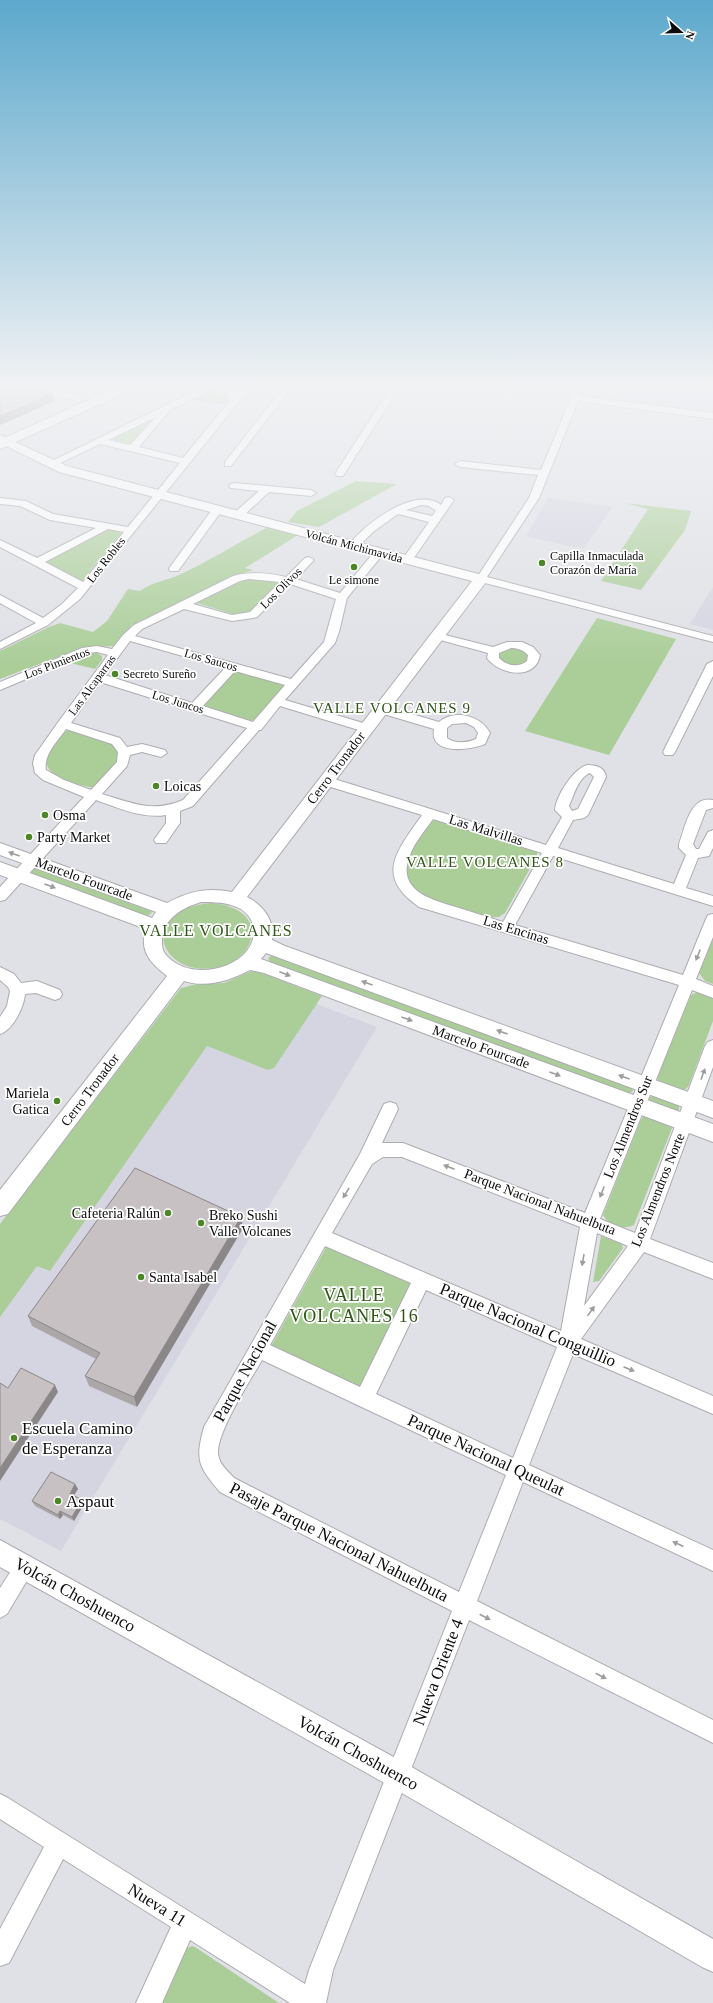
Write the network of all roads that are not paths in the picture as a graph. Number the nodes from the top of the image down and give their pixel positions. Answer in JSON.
{"nodes":[{"id":1,"x":93,"y":476,"type":"edge"},
{"id":2,"x":172,"y":476,"type":"edge"},
{"id":3,"x":543,"y":476,"type":"edge"},
{"id":4,"x":234,"y":486,"type":"dead end"},
{"id":5,"x":267,"y":489,"type":"junction"},
{"id":6,"x":159,"y":493,"type":"junction"},
{"id":7,"x":311,"y":493,"type":"dead end"},
{"id":8,"x":449,"y":500,"type":"dead end"},
{"id":9,"x":0,"y":501,"type":"edge"},
{"id":10,"x":218,"y":509,"type":"junction"},
{"id":11,"x":440,"y":510,"type":"junction"},
{"id":12,"x":398,"y":511,"type":"junction"},
{"id":13,"x":238,"y":515,"type":"junction"},
{"id":14,"x":435,"y":520,"type":"junction"},
{"id":15,"x":107,"y":526,"type":"junction"},
{"id":16,"x":130,"y":530,"type":"junction"},
{"id":17,"x":0,"y":543,"type":"edge"},
{"id":18,"x":353,"y":546,"type":"junction"},
{"id":19,"x":379,"y":553,"type":"junction"},
{"id":20,"x":309,"y":560,"type":"dead end"},
{"id":21,"x":407,"y":560,"type":"junction"},
{"id":22,"x":38,"y":562,"type":"junction"},
{"id":23,"x":174,"y":569,"type":"dead end"},
{"id":24,"x":481,"y":579,"type":"junction"},
{"id":25,"x":288,"y":582,"type":"junction"},
{"id":26,"x":85,"y":587,"type":"junction"},
{"id":27,"x":342,"y":597,"type":"junction"},
{"id":28,"x":0,"y":598,"type":"edge"},
{"id":29,"x":183,"y":605,"type":"junction"},
{"id":30,"x":44,"y":623,"type":"junction"},
{"id":31,"x":127,"y":636,"type":"junction"},
{"id":32,"x":437,"y":636,"type":"junction"},
{"id":33,"x":713,"y":639,"type":"edge"},
{"id":34,"x":0,"y":646,"type":"edge"},
{"id":35,"x":494,"y":651,"type":"dead end"},
{"id":36,"x":115,"y":653,"type":"junction"},
{"id":37,"x":713,"y":664,"type":"edge"},
{"id":38,"x":233,"y":666,"type":"junction"},
{"id":39,"x":98,"y":677,"type":"junction"},
{"id":40,"x":294,"y":684,"type":"junction"},
{"id":41,"x":0,"y":686,"type":"edge"},
{"id":42,"x":278,"y":702,"type":"junction"},
{"id":43,"x":195,"y":707,"type":"junction"},
{"id":44,"x":381,"y":709,"type":"junction"},
{"id":45,"x":64,"y":724,"type":"junction"},
{"id":46,"x":441,"y":726,"type":"dead end"},
{"id":47,"x":257,"y":727,"type":"junction"},
{"id":48,"x":366,"y":728,"type":"junction"},
{"id":49,"x":124,"y":752,"type":"junction"},
{"id":50,"x":669,"y":752,"type":"dead end"},
{"id":51,"x":161,"y":753,"type":"dead end"},
{"id":52,"x":326,"y":781,"type":"junction"},
{"id":53,"x":95,"y":795,"type":"junction"},
{"id":54,"x":713,"y":804,"type":"edge"},
{"id":55,"x":173,"y":809,"type":"junction"},
{"id":56,"x":430,"y":813,"type":"junction"},
{"id":57,"x":569,"y":816,"type":"dead end"},
{"id":58,"x":713,"y":835,"type":"edge"},
{"id":59,"x":161,"y":840,"type":"dead end"},
{"id":60,"x":0,"y":849,"type":"edge"},
{"id":61,"x":550,"y":849,"type":"junction"},
{"id":62,"x":693,"y":854,"type":"junction"},
{"id":63,"x":33,"y":861,"type":"junction"},
{"id":64,"x":0,"y":868,"type":"edge"},
{"id":65,"x":20,"y":875,"type":"junction"},
{"id":66,"x":678,"y":890,"type":"junction"},
{"id":67,"x":0,"y":896,"type":"edge"},
{"id":68,"x":236,"y":899,"type":"junction"},
{"id":69,"x":713,"y":901,"type":"edge"},
{"id":70,"x":169,"y":910,"type":"junction"},
{"id":71,"x":713,"y":919,"type":"edge"},
{"id":72,"x":156,"y":926,"type":"junction"},
{"id":73,"x":507,"y":927,"type":"junction"},
{"id":74,"x":263,"y":943,"type":"junction"},
{"id":75,"x":248,"y":963,"type":"junction"},
{"id":76,"x":0,"y":973,"type":"edge"},
{"id":77,"x":179,"y":973,"type":"junction"},
{"id":78,"x":687,"y":982,"type":"junction"},
{"id":79,"x":17,"y":989,"type":"junction"},
{"id":80,"x":713,"y":992,"type":"edge"},
{"id":81,"x":55,"y":994,"type":"dead end"},
{"id":82,"x":0,"y":1028,"type":"edge"},
{"id":83,"x":713,"y":1046,"type":"edge"},
{"id":84,"x":646,"y":1085,"type":"junction"},
{"id":85,"x":692,"y":1102,"type":"junction"},
{"id":86,"x":637,"y":1105,"type":"junction"},
{"id":87,"x":390,"y":1109,"type":"dead end"},
{"id":88,"x":713,"y":1110,"type":"edge"},
{"id":89,"x":684,"y":1123,"type":"junction"},
{"id":90,"x":713,"y":1133,"type":"edge"},
{"id":91,"x":366,"y":1159,"type":"junction"},
{"id":92,"x":0,"y":1207,"type":"edge"},
{"id":93,"x":590,"y":1222,"type":"junction"},
{"id":94,"x":321,"y":1236,"type":"junction"},
{"id":95,"x":640,"y":1242,"type":"junction"},
{"id":96,"x":713,"y":1271,"type":"edge"},
{"id":97,"x":422,"y":1279,"type":"junction"},
{"id":98,"x":568,"y":1342,"type":"junction"},
{"id":99,"x":258,"y":1349,"type":"junction"},
{"id":100,"x":364,"y":1398,"type":"junction"},
{"id":101,"x":713,"y":1405,"type":"edge"},
{"id":102,"x":208,"y":1463,"type":"joint"},
{"id":103,"x":518,"y":1470,"type":"junction"},
{"id":104,"x":0,"y":1553,"type":"edge"},
{"id":105,"x":713,"y":1561,"type":"edge"},
{"id":106,"x":25,"y":1567,"type":"junction"},
{"id":107,"x":0,"y":1607,"type":"edge"},
{"id":108,"x":464,"y":1607,"type":"junction"},
{"id":109,"x":713,"y":1732,"type":"edge"},
{"id":110,"x":398,"y":1775,"type":"junction"},
{"id":111,"x":0,"y":1806,"type":"edge"},
{"id":112,"x":59,"y":1843,"type":"junction"},
{"id":113,"x":185,"y":1923,"type":"junction"},
{"id":114,"x":0,"y":1954,"type":"edge"},
{"id":115,"x":713,"y":1956,"type":"edge"},
{"id":116,"x":149,"y":2003,"type":"edge"},
{"id":117,"x":313,"y":2003,"type":"edge"}],
"edges":[{"from":1,"to":6,"type":"street","name":"Volcán Michimavida"},
{"from":2,"to":6,"type":"street","name":"Los Robles"},
{"from":3,"to":24,"type":"street"},
{"from":4,"to":5,"type":"street"},
{"from":5,"to":7,"type":"street"},
{"from":5,"to":13,"type":"street"},
{"from":6,"to":10,"type":"street","name":"Volcán Michimavida"},
{"from":6,"to":16,"type":"street","name":"Los Robles"},
{"from":8,"to":11,"type":"street"},
{"from":9,"to":15,"type":"street"},
{"from":10,"to":13,"type":"street","name":"Volcán Michimavida"},
{"from":10,"to":23,"type":"street"},
{"from":11,"to":12,"type":"street"},
{"from":11,"to":14,"type":"street"},
{"from":12,"to":14,"type":"street"},
{"from":12,"to":18,"type":"street"},
{"from":13,"to":18,"type":"street","name":"Volcán Michimavida"},
{"from":14,"to":21,"type":"street"},
{"from":15,"to":16,"type":"street"},
{"from":15,"to":22,"type":"street"},
{"from":16,"to":26,"type":"street","name":"Los Robles"},
{"from":17,"to":22,"type":"street"},
{"from":18,"to":19,"type":"street","name":"Volcán Michimavida"},
{"from":19,"to":21,"type":"street","name":"Volcán Michimavida"},
{"from":19,"to":27,"type":"street","name":"Las Alcaparras"},
{"from":20,"to":25,"type":"street","name":"Los Olivos"},
{"from":21,"to":24,"type":"street","name":"Volcán Michimavida"},
{"from":22,"to":26,"type":"street"},
{"from":24,"to":32,"type":"street","name":"Cerro Tronador"},
{"from":24,"to":33,"type":"street","name":"Volcán Michimavida"},
{"from":25,"to":27,"type":"street","name":"Las Alcaparras"},
{"from":25,"to":29,"type":"street","name":"Las Alcaparras"},
{"from":25,"to":29,"type":"street","name":"Los Olivos"},
{"from":26,"to":30,"type":"street","name":"Los Robles"},
{"from":27,"to":40,"type":"street","name":"Las Alcaparras"},
{"from":28,"to":30,"type":"street"},
{"from":29,"to":31,"type":"street","name":"Las Alcaparras"},
{"from":30,"to":34,"type":"street","name":"Los Robles"},
{"from":31,"to":36,"type":"street","name":"Las Alcaparras"},
{"from":31,"to":38,"type":"street","name":"Los Saucos"},
{"from":32,"to":35,"type":"street"},
{"from":32,"to":44,"type":"street","name":"Cerro Tronador"},
{"from":36,"to":39,"type":"street","name":"Las Alcaparras"},
{"from":36,"to":41,"type":"street","name":"Los Pimientos"},
{"from":37,"to":50,"type":"street"},
{"from":38,"to":40,"type":"street","name":"Los Saucos"},
{"from":38,"to":43,"type":"street"},
{"from":39,"to":43,"type":"street","name":"Los Juncos"},
{"from":39,"to":45,"type":"street","name":"Las Alcaparras"},
{"from":40,"to":42,"type":"street","name":"Las Alcaparras"},
{"from":42,"to":47,"type":"street","name":"Las Alcaparras"},
{"from":42,"to":48,"type":"street"},
{"from":43,"to":47,"type":"street","name":"Los Juncos"},
{"from":44,"to":46,"type":"street"},
{"from":44,"to":48,"type":"street","name":"Cerro Tronador"},
{"from":45,"to":49,"type":"street"},
{"from":45,"to":53,"type":"street","name":"Las Alcaparras"},
{"from":47,"to":55,"type":"street","name":"Las Alcaparras"},
{"from":48,"to":52,"type":"street","name":"Cerro Tronador"},
{"from":49,"to":51,"type":"street"},
{"from":49,"to":53,"type":"street"},
{"from":52,"to":56,"type":"street","name":"Las Malvillas"},
{"from":52,"to":68,"type":"street","name":"Cerro Tronador"},
{"from":53,"to":55,"type":"street","name":"Las Alcaparras"},
{"from":53,"to":63,"type":"street"},
{"from":54,"to":62,"type":"street"},
{"from":55,"to":59,"type":"street"},
{"from":56,"to":61,"type":"street","name":"Las Malvillas"},
{"from":56,"to":73,"type":"street","name":"Las Encinas"},
{"from":57,"to":61,"type":"street"},
{"from":58,"to":62,"type":"street"},
{"from":63,"to":60,"type":"street","name":"Marcelo Fourcade","one_way":true},
{"from":61,"to":66,"type":"street","name":"Las Malvillas"},
{"from":61,"to":73,"type":"street"},
{"from":62,"to":66,"type":"street"},
{"from":63,"to":65,"type":"street"},
{"from":63,"to":70,"type":"street","name":"Marcelo Fourcade"},
{"from":64,"to":65,"type":"street","name":"Marcelo Fourcade"},
{"from":65,"to":67,"type":"street"},
{"from":65,"to":72,"type":"street","name":"Marcelo Fourcade","one_way":true},
{"from":66,"to":69,"type":"street","name":"Las Malvillas"},
{"from":68,"to":70,"type":"street"},
{"from":68,"to":74,"type":"street"},
{"from":70,"to":72,"type":"street"},
{"from":71,"to":78,"type":"street","name":"Los Almendros Sur","one_way":true},
{"from":72,"to":77,"type":"street"},
{"from":73,"to":78,"type":"street","name":"Las Encinas"},
{"from":74,"to":75,"type":"street"},
{"from":84,"to":74,"type":"street","name":"Marcelo Fourcade","one_way":true},
{"from":75,"to":77,"type":"street"},
{"from":75,"to":86,"type":"street","name":"Marcelo Fourcade","one_way":true},
{"from":76,"to":79,"type":"street"},
{"from":77,"to":92,"type":"street","name":"Cerro Tronador"},
{"from":78,"to":80,"type":"street","name":"Las Encinas"},
{"from":78,"to":84,"type":"street","name":"Los Almendros Sur"},
{"from":79,"to":81,"type":"street"},
{"from":79,"to":82,"type":"street"},
{"from":85,"to":83,"type":"street","name":"Los Almendros Norte","one_way":true},
{"from":84,"to":85,"type":"street","name":"Marcelo Fourcade"},
{"from":84,"to":86,"type":"street","name":"Los Almendros Sur"},
{"from":85,"to":88,"type":"street","name":"Marcelo Fourcade"},
{"from":85,"to":89,"type":"street","name":"Los Almendros Norte"},
{"from":86,"to":89,"type":"street","name":"Marcelo Fourcade"},
{"from":86,"to":93,"type":"street","name":"Los Almendros Sur","one_way":true},
{"from":87,"to":91,"type":"street","name":"Parque Nacional"},
{"from":89,"to":90,"type":"street","name":"Marcelo Fourcade"},
{"from":89,"to":95,"type":"street","name":"Los Almendros Norte"},
{"from":93,"to":91,"type":"street","name":"Parque Nacional Nahuelbuta","one_way":true},
{"from":91,"to":94,"type":"street","name":"Parque Nacional","one_way":true},
{"from":93,"to":95,"type":"street","name":"Parque Nacional Nahuelbuta"},
{"from":93,"to":98,"type":"street","name":"Los Almendros Sur","one_way":true},
{"from":94,"to":97,"type":"street","name":"Parque Nacional Conguillio"},
{"from":94,"to":99,"type":"street","name":"Parque Nacional"},
{"from":95,"to":96,"type":"street","name":"Parque Nacional Nahuelbuta"},
{"from":98,"to":95,"type":"street","name":"Los Almendros Norte","one_way":true},
{"from":97,"to":98,"type":"street","name":"Parque Nacional Conguillio"},
{"from":97,"to":100,"type":"street"},
{"from":98,"to":101,"type":"street","name":"Parque Nacional Conguillio","one_way":true},
{"from":98,"to":103,"type":"street","name":"Nueva Oriente 4"},
{"from":99,"to":100,"type":"street","name":"Parque Nacional Queulat"},
{"from":99,"to":102,"type":"street","name":"Parque Nacional"},
{"from":100,"to":103,"type":"street","name":"Parque Nacional Queulat"},
{"from":102,"to":108,"type":"street","name":"Pasaje Parque Nacional Nahuelbuta"},
{"from":105,"to":103,"type":"street","name":"Parque Nacional Queulat","one_way":true},
{"from":103,"to":108,"type":"street","name":"Nueva Oriente 4"},
{"from":104,"to":106,"type":"street","name":"Volcán Choshuenco"},
{"from":106,"to":107,"type":"street"},
{"from":106,"to":110,"type":"street","name":"Volcán Choshuenco"},
{"from":108,"to":109,"type":"street","name":"Pasaje Parque Nacional Nahuelbuta","one_way":true},
{"from":108,"to":110,"type":"street","name":"Nueva Oriente 4"},
{"from":110,"to":115,"type":"street","name":"Volcán Choshuenco"},
{"from":110,"to":117,"type":"street","name":"Nueva Oriente 4"},
{"from":111,"to":112,"type":"street","name":"Nueva 11"},
{"from":112,"to":113,"type":"street","name":"Nueva 11"},
{"from":112,"to":114,"type":"street"},
{"from":113,"to":116,"type":"street"},
{"from":113,"to":117,"type":"street","name":"Nueva 11"}]}
